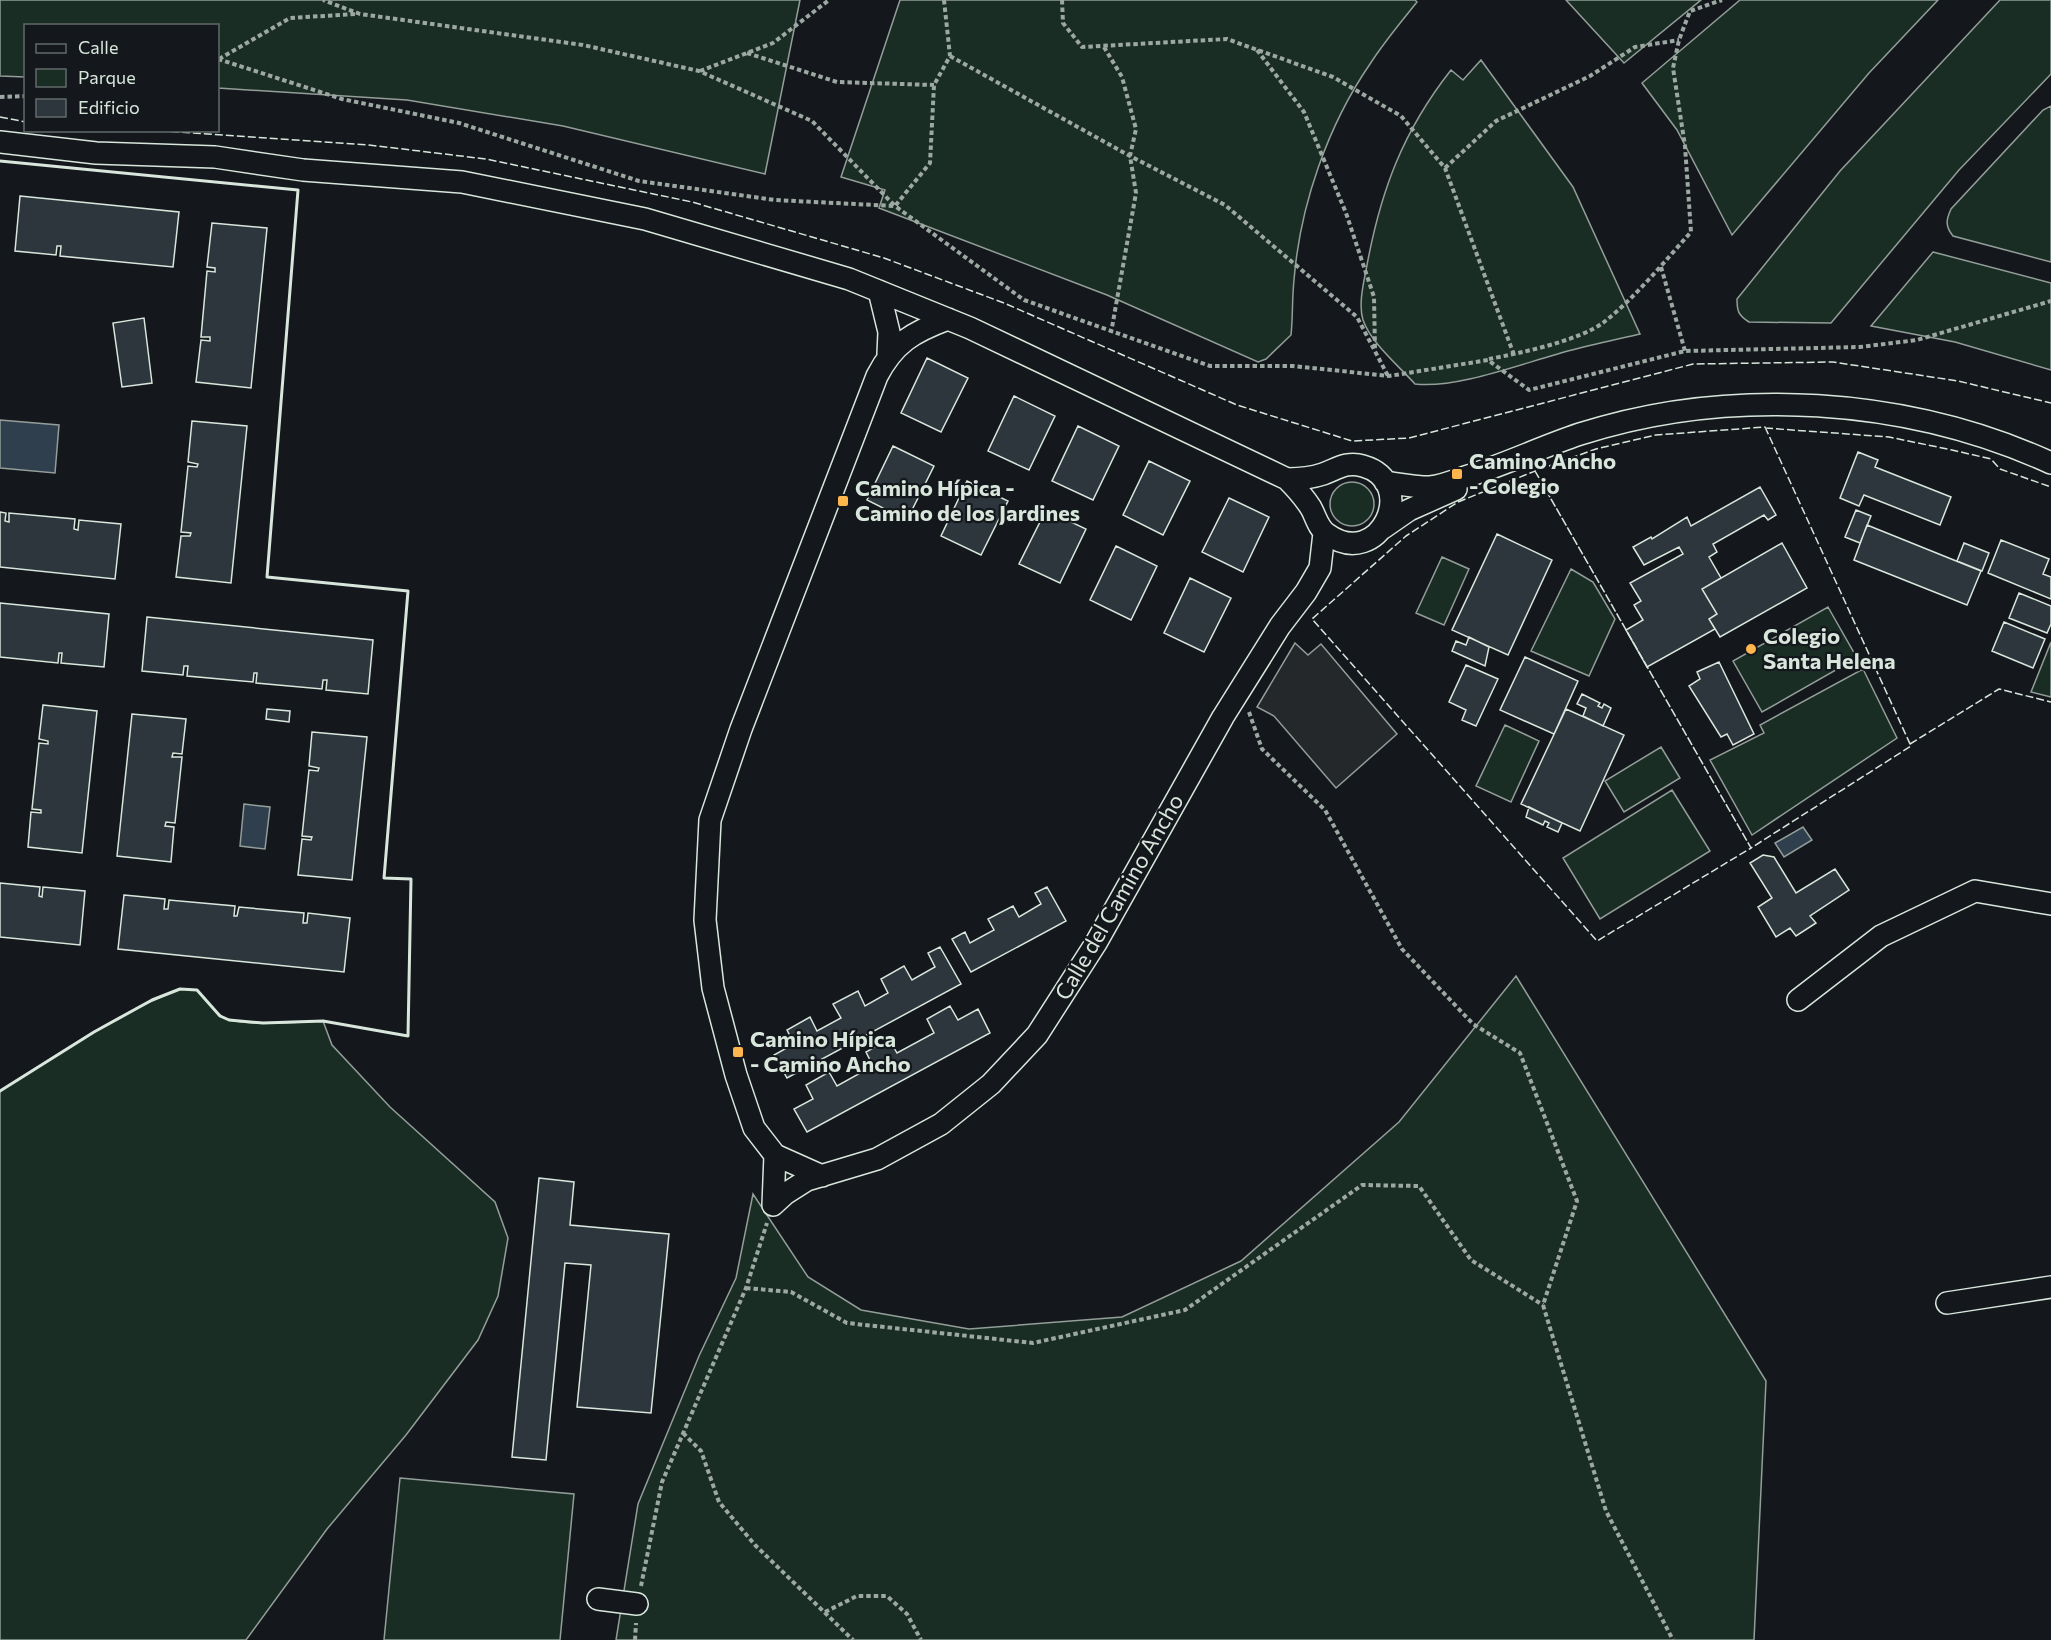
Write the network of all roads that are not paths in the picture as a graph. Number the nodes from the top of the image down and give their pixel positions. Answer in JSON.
{"nodes":[{"id":1,"x":0,"y":142,"type":"edge"},
{"id":2,"x":879,"y":291,"type":"junction"},
{"id":3,"x":948,"y":319,"type":"junction"},
{"id":4,"x":888,"y":354,"type":"junction"},
{"id":5,"x":2051,"y":463,"type":"edge"},
{"id":6,"x":1488,"y":470,"type":"junction"},
{"id":7,"x":1326,"y":473,"type":"junction"},
{"id":8,"x":1287,"y":479,"type":"junction"},
{"id":9,"x":1385,"y":482,"type":"junction"},
{"id":10,"x":1312,"y":510,"type":"junction"},
{"id":11,"x":1383,"y":528,"type":"junction"},
{"id":12,"x":1324,"y":532,"type":"junction"},
{"id":13,"x":2051,"y":904,"type":"edge"},
{"id":14,"x":1798,"y":1000,"type":"dead end"},
{"id":15,"x":775,"y":1155,"type":"junction"},
{"id":16,"x":822,"y":1176,"type":"junction"},
{"id":17,"x":2051,"y":1287,"type":"edge"},
{"id":18,"x":1947,"y":1303,"type":"dead end"},
{"id":19,"x":598,"y":1599,"type":"dead end"},
{"id":20,"x":637,"y":1604,"type":"road end"}],
"edges":[{"from":1,"to":2,"type":"street"},
{"from":2,"to":3,"type":"street"},
{"from":2,"to":4,"type":"street"},
{"from":3,"to":4,"type":"street"},
{"from":3,"to":8,"type":"street"},
{"from":4,"to":15,"type":"street"},
{"from":5,"to":6,"type":"street"},
{"from":6,"to":9,"type":"street"},
{"from":6,"to":11,"type":"street"},
{"from":7,"to":8,"type":"street"},
{"from":7,"to":9,"type":"street"},
{"from":7,"to":10,"type":"street"},
{"from":8,"to":10,"type":"street"},
{"from":9,"to":11,"type":"street"},
{"from":10,"to":12,"type":"street"},
{"from":11,"to":12,"type":"street"},
{"from":12,"to":16,"type":"street","name":"Calle del Camino Ancho"},
{"from":13,"to":14,"type":"street"},
{"from":15,"to":16,"type":"street"},
{"from":15,"to":16,"type":"street","name":"Calle del Camino Ancho"},
{"from":17,"to":18,"type":"street"},
{"from":19,"to":20,"type":"street"}]}
